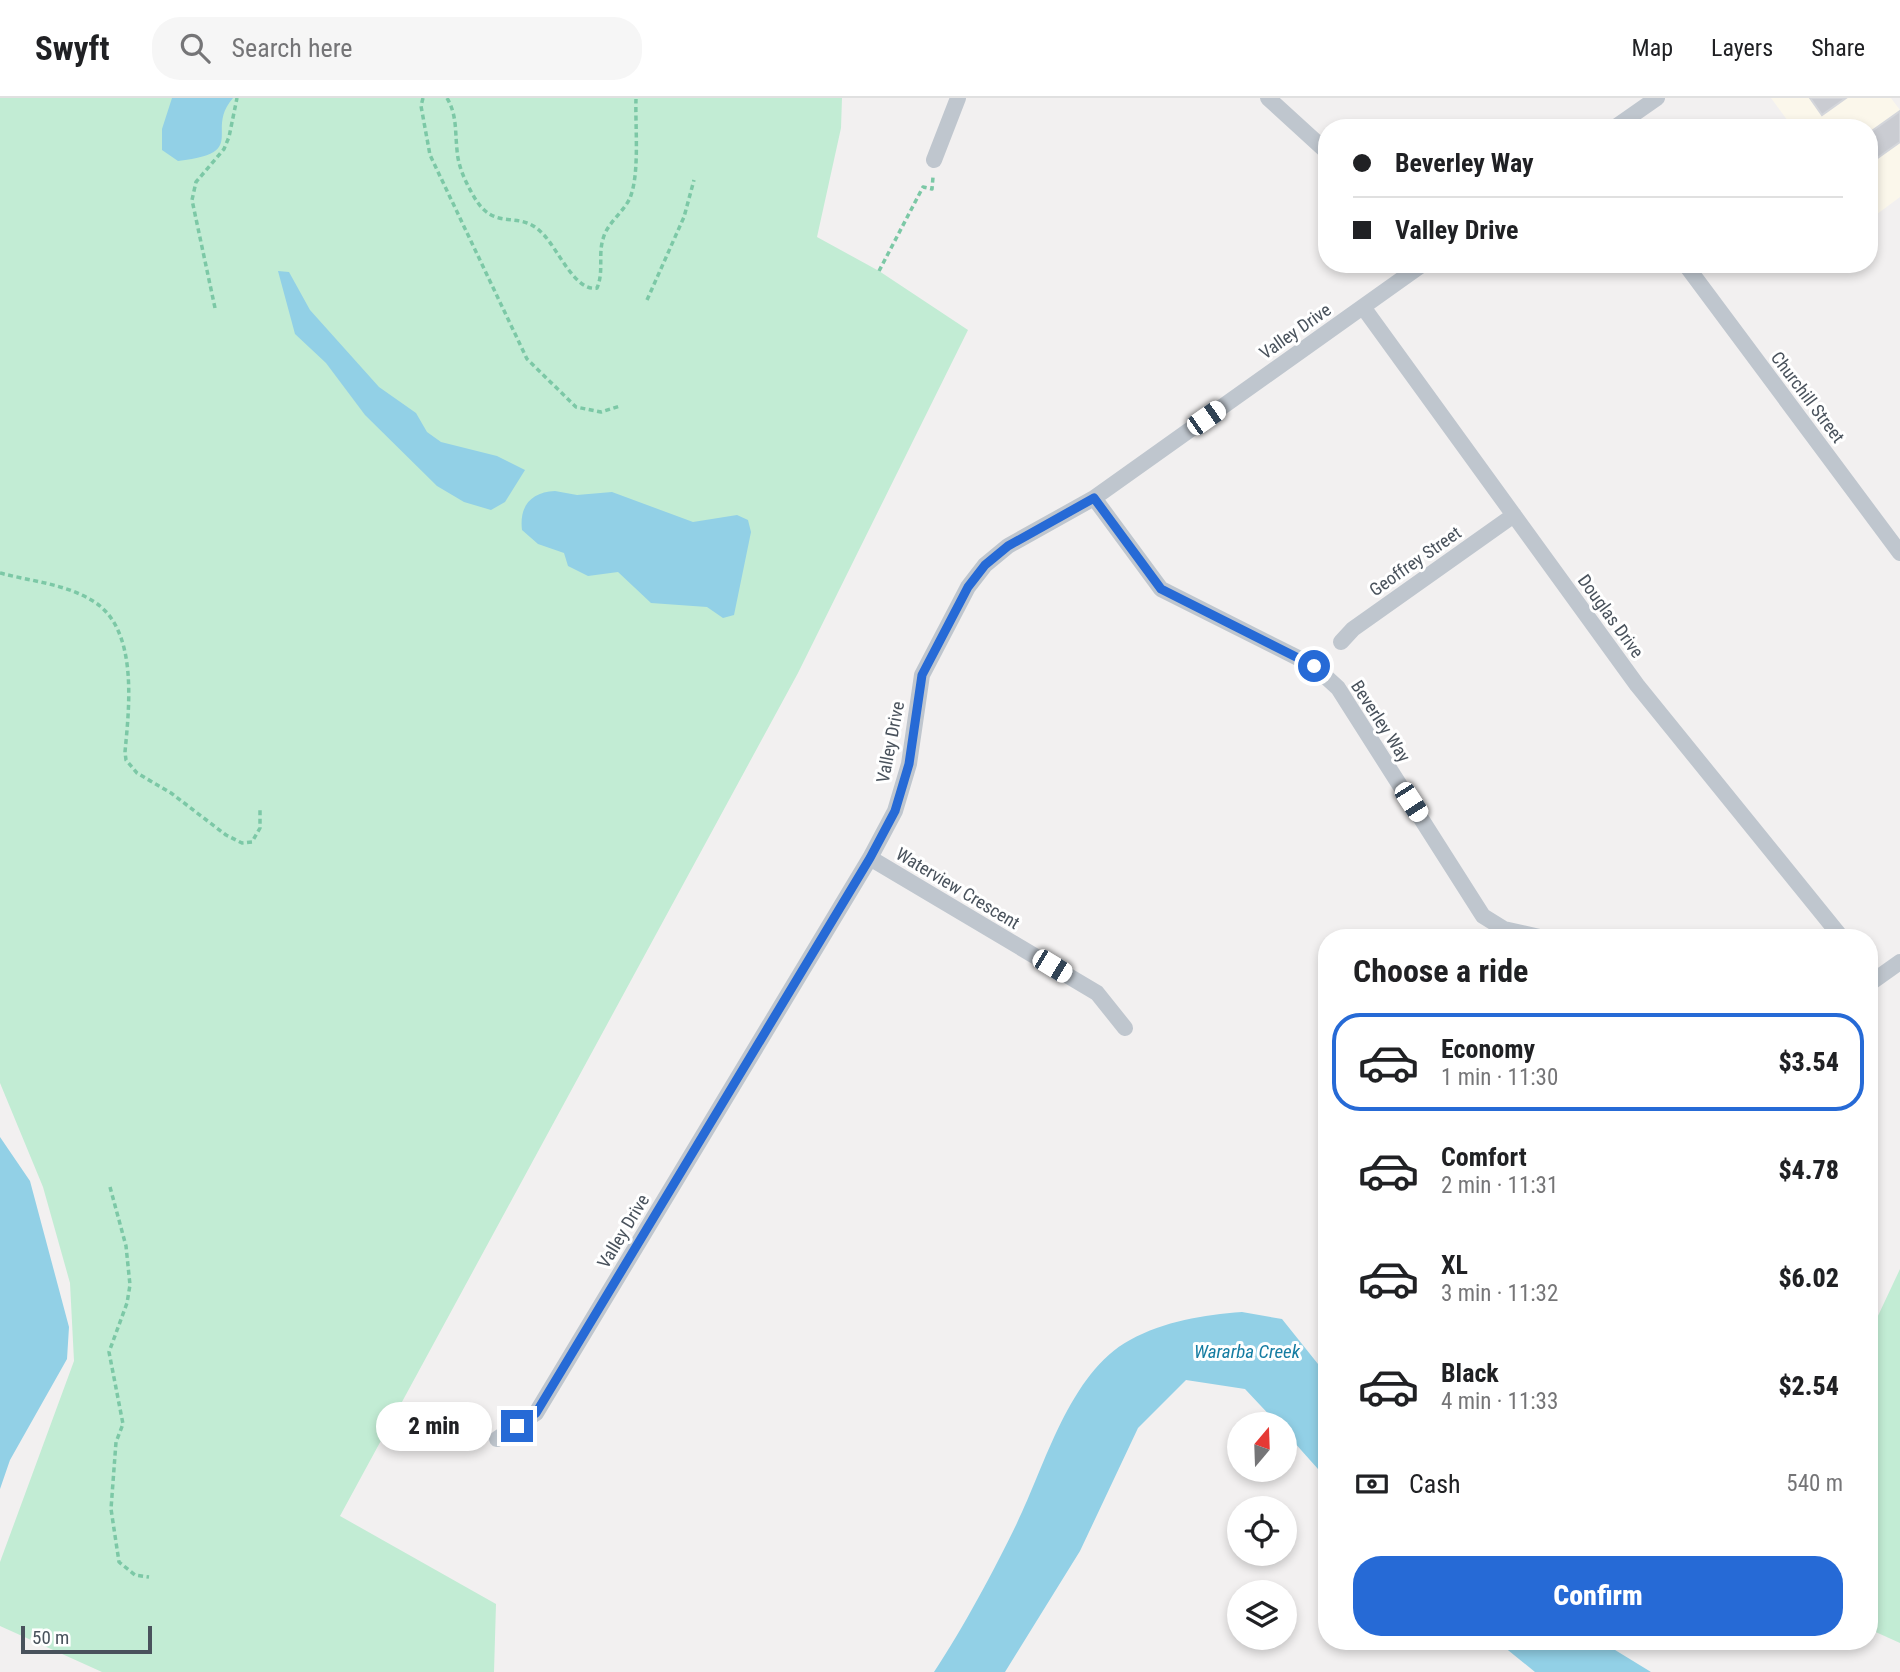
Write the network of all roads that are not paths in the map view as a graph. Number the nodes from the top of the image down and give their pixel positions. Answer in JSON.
{"nodes":[{"id":1,"x":958,"y":98,"type":"edge"},
{"id":2,"x":1268,"y":98,"type":"edge"},
{"id":3,"x":1657,"y":98,"type":"edge"},
{"id":4,"x":1627,"y":119,"type":"edge"},
{"id":5,"x":1318,"y":144,"type":"edge"},
{"id":6,"x":934,"y":160,"type":"road end"},
{"id":7,"x":1410,"y":273,"type":"edge"},
{"id":8,"x":1692,"y":273,"type":"edge"},
{"id":9,"x":1363,"y":307,"type":"junction"},
{"id":10,"x":1094,"y":498,"type":"junction"},
{"id":11,"x":1514,"y":515,"type":"junction"},
{"id":12,"x":1900,"y":553,"type":"edge"},
{"id":13,"x":1341,"y":642,"type":"dead end"},
{"id":14,"x":870,"y":858,"type":"junction"},
{"id":15,"x":1504,"y":929,"type":"edge"},
{"id":16,"x":1835,"y":929,"type":"edge"},
{"id":17,"x":1900,"y":962,"type":"edge"},
{"id":18,"x":1878,"y":974,"type":"edge"},
{"id":19,"x":1125,"y":1028,"type":"dead end"},
{"id":20,"x":498,"y":1439,"type":"dead end"}],
"edges":[{"from":1,"to":6,"type":"street"},
{"from":2,"to":5,"type":"street"},
{"from":3,"to":4,"type":"street"},
{"from":7,"to":9,"type":"street","name":"Valley Drive"},
{"from":8,"to":12,"type":"street","name":"Churchill Street"},
{"from":9,"to":10,"type":"street","name":"Valley Drive"},
{"from":9,"to":11,"type":"street","name":"Douglas Drive"},
{"from":10,"to":14,"type":"street","name":"Valley Drive"},
{"from":10,"to":15,"type":"street","name":"Beverley Way"},
{"from":11,"to":13,"type":"street","name":"Geoffrey Street"},
{"from":11,"to":16,"type":"street","name":"Douglas Drive"},
{"from":14,"to":19,"type":"street","name":"Waterview Crescent"},
{"from":14,"to":20,"type":"street","name":"Valley Drive"},
{"from":17,"to":18,"type":"street"}]}
